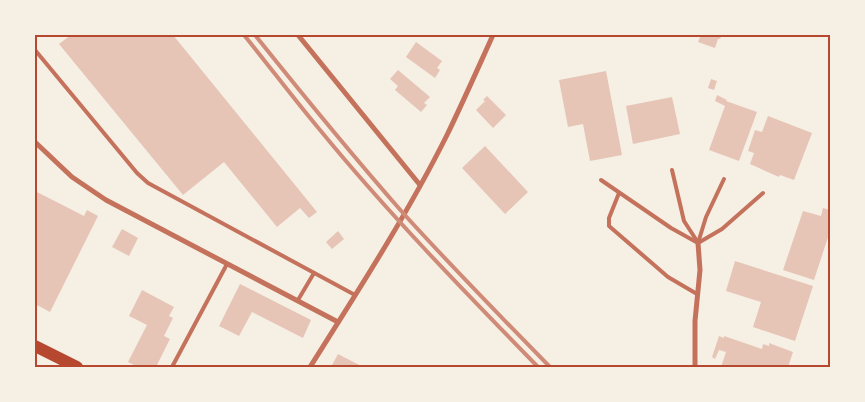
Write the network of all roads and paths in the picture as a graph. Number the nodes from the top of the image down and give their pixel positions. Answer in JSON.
{"nodes":[{"id":1,"x":298,"y":35,"type":"edge"},
{"id":2,"x":493,"y":35,"type":"edge"},
{"id":3,"x":35,"y":50,"type":"edge"},
{"id":4,"x":35,"y":142,"type":"edge"},
{"id":5,"x":672,"y":170,"type":"dead end"},
{"id":6,"x":724,"y":179,"type":"dead end"},
{"id":7,"x":601,"y":180,"type":"dead end"},
{"id":8,"x":420,"y":184,"type":"junction"},
{"id":9,"x":619,"y":193,"type":"junction"},
{"id":10,"x":763,"y":193,"type":"dead end"},
{"id":11,"x":698,"y":243,"type":"junction"},
{"id":12,"x":227,"y":264,"type":"junction"},
{"id":13,"x":314,"y":273,"type":"junction"},
{"id":14,"x":697,"y":294,"type":"junction"},
{"id":15,"x":355,"y":295,"type":"junction"},
{"id":16,"x":298,"y":300,"type":"junction"},
{"id":17,"x":338,"y":322,"type":"junction"},
{"id":18,"x":35,"y":346,"type":"edge"},
{"id":19,"x":76,"y":367,"type":"edge"},
{"id":20,"x":172,"y":367,"type":"edge"},
{"id":21,"x":310,"y":367,"type":"edge"},
{"id":22,"x":695,"y":367,"type":"edge"}],
"edges":[{"from":1,"to":8,"type":"street"},
{"from":2,"to":8,"type":"street"},
{"from":3,"to":13,"type":"lane"},
{"from":4,"to":12,"type":"street"},
{"from":5,"to":11,"type":"lane"},
{"from":6,"to":11,"type":"lane"},
{"from":7,"to":9,"type":"lane"},
{"from":8,"to":15,"type":"street"},
{"from":9,"to":11,"type":"lane"},
{"from":9,"to":14,"type":"lane"},
{"from":10,"to":11,"type":"lane"},
{"from":11,"to":14,"type":"street"},
{"from":12,"to":16,"type":"street"},
{"from":12,"to":20,"type":"lane"},
{"from":13,"to":15,"type":"lane"},
{"from":13,"to":16,"type":"lane"},
{"from":14,"to":22,"type":"street"},
{"from":15,"to":17,"type":"street"},
{"from":16,"to":17,"type":"street"},
{"from":17,"to":21,"type":"street"},
{"from":18,"to":19,"type":"main road"}]}
